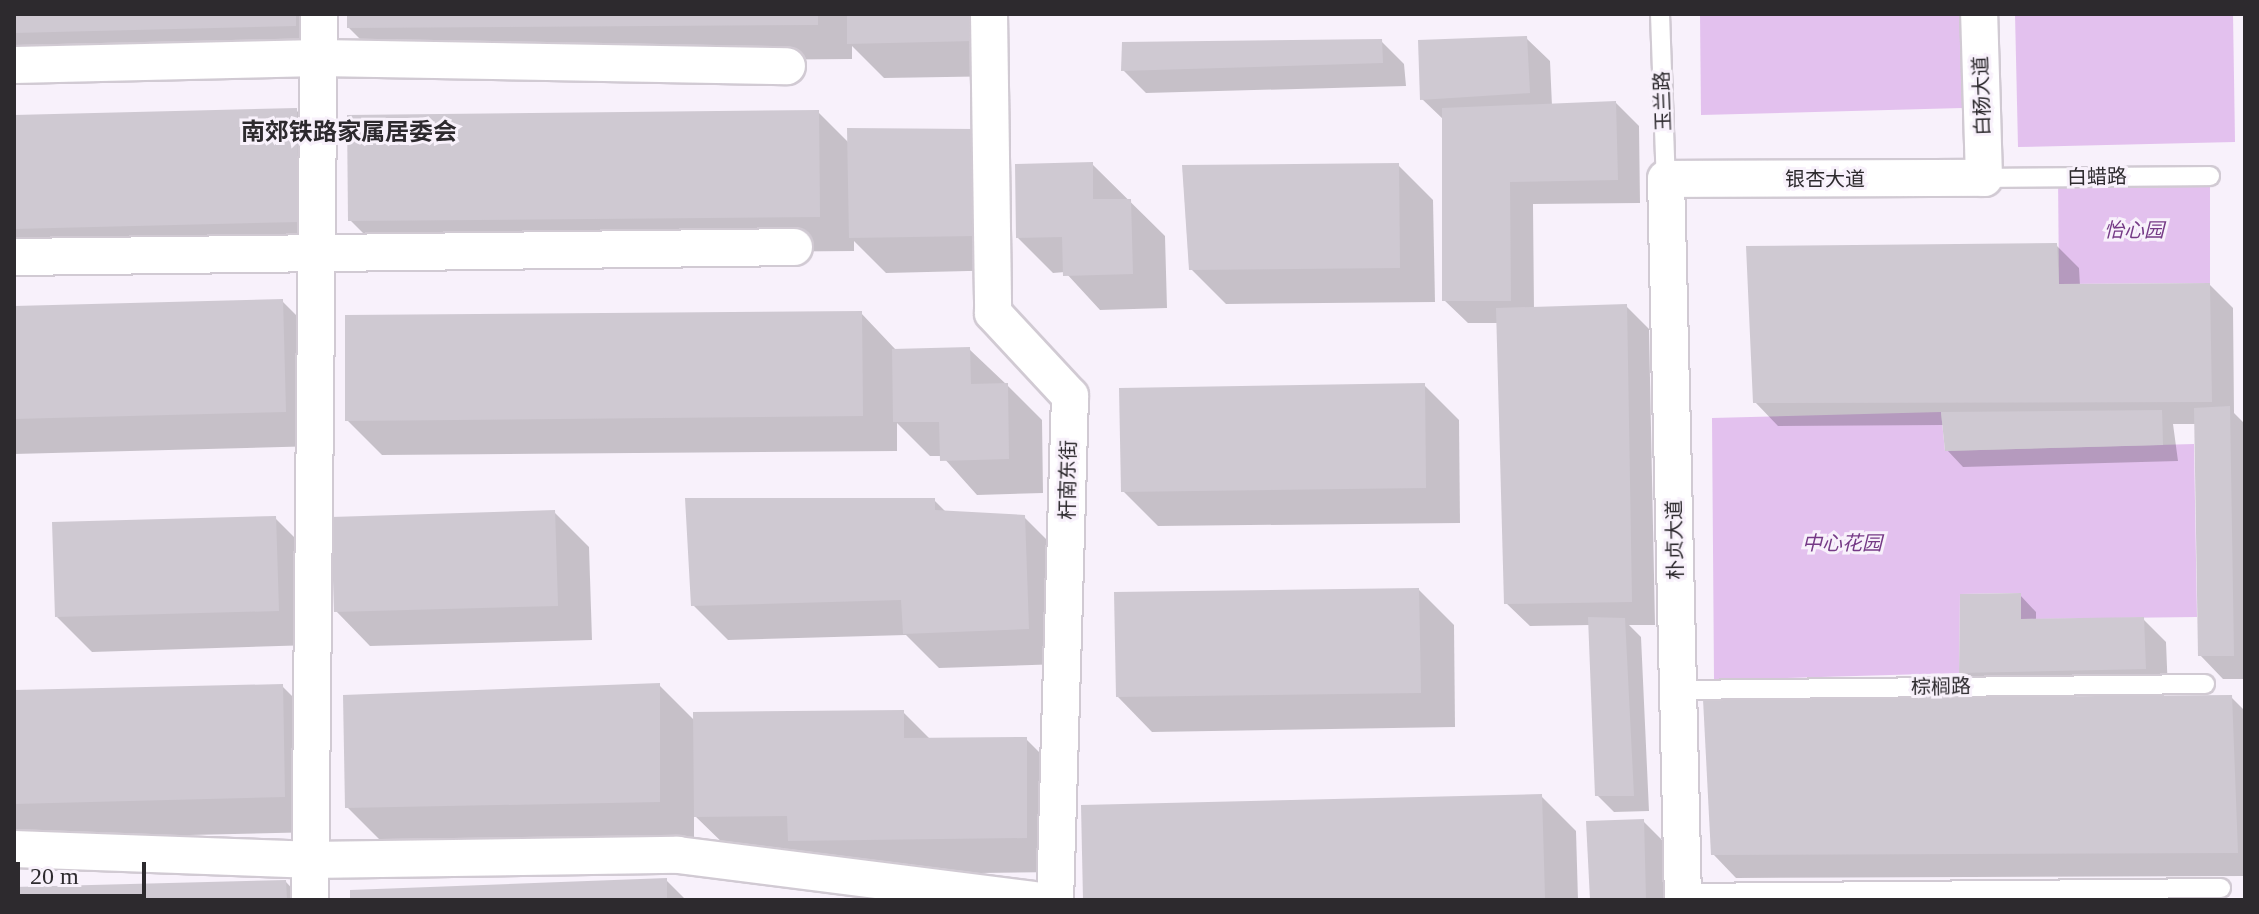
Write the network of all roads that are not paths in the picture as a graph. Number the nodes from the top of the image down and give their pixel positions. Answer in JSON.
{"nodes":[{"id":1,"x":319,"y":14,"type":"edge"},
{"id":2,"x":989,"y":14,"type":"edge"},
{"id":3,"x":1660,"y":14,"type":"edge"},
{"id":4,"x":1979,"y":14,"type":"edge"},
{"id":5,"x":319,"y":58,"type":"junction"},
{"id":6,"x":14,"y":65,"type":"edge"},
{"id":7,"x":787,"y":66,"type":"dead end"},
{"id":8,"x":2210,"y":176,"type":"dead end"},
{"id":9,"x":1984,"y":178,"type":"junction"},
{"id":10,"x":1666,"y":184,"type":"junction"},
{"id":11,"x":794,"y":247,"type":"dead end"},
{"id":12,"x":14,"y":257,"type":"edge"},
{"id":13,"x":316,"y":257,"type":"junction"},
{"id":14,"x":2205,"y":684,"type":"dead end"},
{"id":15,"x":1678,"y":690,"type":"junction"},
{"id":16,"x":14,"y":849,"type":"edge"},
{"id":17,"x":309,"y":860,"type":"junction"},
{"id":18,"x":2221,"y":888,"type":"dead end"},
{"id":19,"x":1683,"y":897,"type":"edge"},
{"id":20,"x":310,"y":900,"type":"edge"},
{"id":21,"x":1033,"y":900,"type":"edge"},
{"id":22,"x":1055,"y":900,"type":"edge"}],
"edges":[{"from":1,"to":5,"type":"street"},
{"from":2,"to":22,"type":"street","name":"杆南东街"},
{"from":3,"to":10,"type":"lane","name":"玉兰路"},
{"from":4,"to":9,"type":"street","name":"白杨大道"},
{"from":5,"to":6,"type":"street"},
{"from":5,"to":7,"type":"street"},
{"from":5,"to":13,"type":"street"},
{"from":8,"to":9,"type":"lane","name":"白蜡路"},
{"from":9,"to":10,"type":"street","name":"银杏大道"},
{"from":10,"to":15,"type":"street","name":"朴贞大道"},
{"from":11,"to":13,"type":"street"},
{"from":12,"to":13,"type":"street"},
{"from":13,"to":17,"type":"street"},
{"from":14,"to":15,"type":"lane","name":"棕榈路"},
{"from":15,"to":19,"type":"street","name":"朴贞大道"},
{"from":16,"to":17,"type":"street"},
{"from":17,"to":20,"type":"street"},
{"from":17,"to":21,"type":"street"},
{"from":18,"to":19,"type":"lane"}]}
